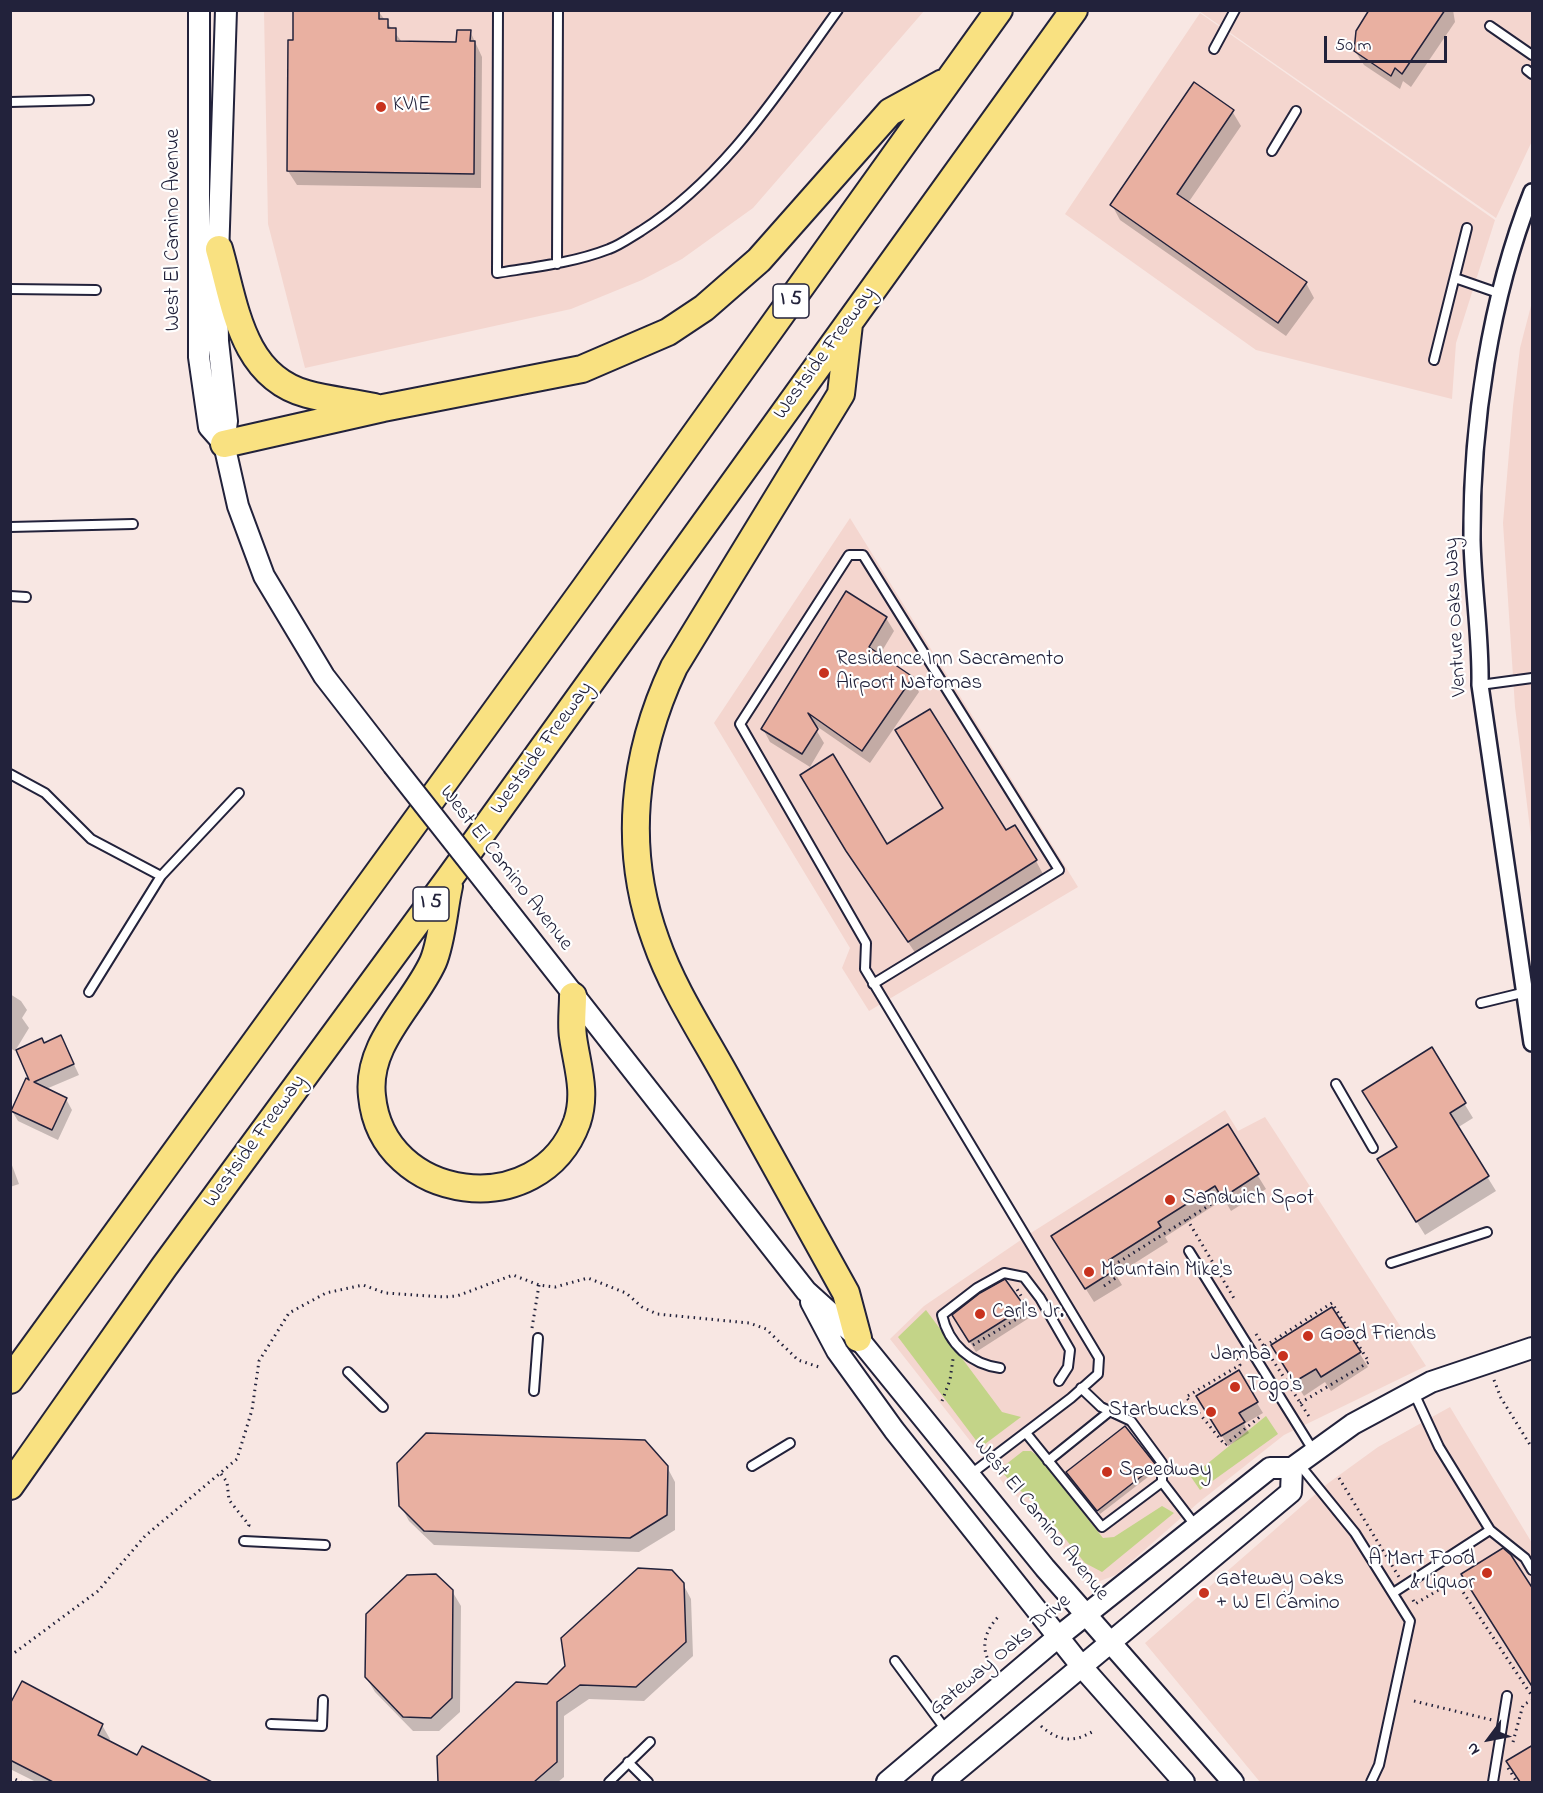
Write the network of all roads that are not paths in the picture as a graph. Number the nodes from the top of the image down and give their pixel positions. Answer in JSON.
{"nodes":[{"id":1,"x":199,"y":10,"type":"edge"},
{"id":2,"x":226,"y":10,"type":"edge"},
{"id":3,"x":498,"y":10,"type":"edge"},
{"id":4,"x":558,"y":10,"type":"edge"},
{"id":5,"x":838,"y":10,"type":"edge"},
{"id":6,"x":999,"y":10,"type":"edge"},
{"id":7,"x":1074,"y":10,"type":"edge"},
{"id":8,"x":1234,"y":10,"type":"edge"},
{"id":9,"x":1490,"y":26,"type":"dead end"},
{"id":10,"x":1214,"y":49,"type":"dead end"},
{"id":11,"x":1533,"y":55,"type":"edge"},
{"id":12,"x":951,"y":78,"type":"junction"},
{"id":13,"x":89,"y":100,"type":"dead end"},
{"id":14,"x":10,"y":102,"type":"edge"},
{"id":15,"x":1296,"y":111,"type":"dead end"},
{"id":16,"x":1272,"y":151,"type":"dead end"},
{"id":17,"x":1533,"y":192,"type":"edge"},
{"id":18,"x":1467,"y":228,"type":"dead end"},
{"id":19,"x":219,"y":249,"type":"junction"},
{"id":20,"x":557,"y":264,"type":"junction"},
{"id":21,"x":1455,"y":278,"type":"junction"},
{"id":22,"x":10,"y":289,"type":"edge"},
{"id":23,"x":96,"y":290,"type":"dead end"},
{"id":24,"x":1502,"y":294,"type":"junction"},
{"id":25,"x":849,"y":321,"type":"junction"},
{"id":26,"x":1434,"y":360,"type":"dead end"},
{"id":27,"x":383,"y":408,"type":"junction"},
{"id":28,"x":224,"y":444,"type":"junction"},
{"id":29,"x":133,"y":524,"type":"dead end"},
{"id":30,"x":10,"y":527,"type":"edge"},
{"id":31,"x":10,"y":596,"type":"edge"},
{"id":32,"x":26,"y":597,"type":"dead end"},
{"id":33,"x":1533,"y":678,"type":"edge"},
{"id":34,"x":1480,"y":686,"type":"junction"},
{"id":35,"x":10,"y":774,"type":"edge"},
{"id":36,"x":239,"y":793,"type":"dead end"},
{"id":37,"x":161,"y":876,"type":"junction"},
{"id":38,"x":451,"y":876,"type":"junction"},
{"id":39,"x":873,"y":984,"type":"junction"},
{"id":40,"x":89,"y":992,"type":"dead end"},
{"id":41,"x":1526,"y":992,"type":"junction"},
{"id":42,"x":573,"y":996,"type":"junction"},
{"id":43,"x":1481,"y":1003,"type":"dead end"},
{"id":44,"x":1533,"y":1043,"type":"edge"},
{"id":45,"x":1336,"y":1084,"type":"dead end"},
{"id":46,"x":1373,"y":1148,"type":"dead end"},
{"id":47,"x":1486,"y":1232,"type":"dead end"},
{"id":48,"x":1189,"y":1251,"type":"dead end"},
{"id":49,"x":1391,"y":1263,"type":"dead end"},
{"id":50,"x":806,"y":1292,"type":"junction"},
{"id":51,"x":534,"y":1338,"type":"road end"},
{"id":52,"x":858,"y":1338,"type":"junction"},
{"id":53,"x":1533,"y":1348,"type":"edge"},
{"id":54,"x":1000,"y":1368,"type":"dead end"},
{"id":55,"x":348,"y":1372,"type":"dead end"},
{"id":56,"x":10,"y":1380,"type":"edge"},
{"id":57,"x":1059,"y":1381,"type":"dead end"},
{"id":58,"x":1081,"y":1388,"type":"junction"},
{"id":59,"x":534,"y":1391,"type":"dead end"},
{"id":60,"x":1413,"y":1391,"type":"junction"},
{"id":61,"x":383,"y":1407,"type":"dead end"},
{"id":62,"x":1110,"y":1411,"type":"junction"},
{"id":63,"x":1026,"y":1433,"type":"junction"},
{"id":64,"x":790,"y":1443,"type":"dead end"},
{"id":65,"x":1301,"y":1460,"type":"junction"},
{"id":66,"x":1048,"y":1461,"type":"junction"},
{"id":67,"x":752,"y":1466,"type":"dead end"},
{"id":68,"x":971,"y":1474,"type":"junction"},
{"id":69,"x":1162,"y":1482,"type":"junction"},
{"id":70,"x":10,"y":1486,"type":"edge"},
{"id":71,"x":1196,"y":1526,"type":"junction"},
{"id":72,"x":1490,"y":1530,"type":"junction"},
{"id":73,"x":244,"y":1541,"type":"road end"},
{"id":74,"x":325,"y":1545,"type":"dead end"},
{"id":75,"x":1533,"y":1570,"type":"edge"},
{"id":76,"x":1393,"y":1593,"type":"junction"},
{"id":77,"x":1086,"y":1615,"type":"junction"},
{"id":78,"x":1058,"y":1637,"type":"junction"},
{"id":79,"x":1110,"y":1644,"type":"junction"},
{"id":80,"x":894,"y":1661,"type":"dead end"},
{"id":81,"x":1082,"y":1667,"type":"junction"},
{"id":82,"x":1507,"y":1696,"type":"dead end"},
{"id":83,"x":323,"y":1700,"type":"dead end"},
{"id":84,"x":272,"y":1724,"type":"dead end"},
{"id":85,"x":947,"y":1732,"type":"junction"},
{"id":86,"x":650,"y":1742,"type":"dead end"},
{"id":87,"x":628,"y":1762,"type":"junction"},
{"id":88,"x":609,"y":1782,"type":"edge"},
{"id":89,"x":648,"y":1782,"type":"edge"},
{"id":90,"x":887,"y":1782,"type":"edge"},
{"id":91,"x":943,"y":1782,"type":"edge"},
{"id":92,"x":1184,"y":1782,"type":"edge"},
{"id":93,"x":1233,"y":1782,"type":"edge"},
{"id":94,"x":1371,"y":1782,"type":"edge"},
{"id":95,"x":1492,"y":1782,"type":"edge"}],
"edges":[{"from":1,"to":28,"type":"main road","name":"West El Camino Avenue"},
{"from":2,"to":19,"type":"main road","name":"West El Camino Avenue"},
{"from":3,"to":20,"type":"lane"},
{"from":4,"to":20,"type":"lane"},
{"from":5,"to":20,"type":"lane"},
{"from":6,"to":12,"type":"highway","number":"I 5"},
{"from":7,"to":25,"type":"highway","name":"Westside Freeway","number":"I 5"},
{"from":8,"to":10,"type":"lane"},
{"from":9,"to":11,"type":"lane"},
{"from":12,"to":27,"type":"highway"},
{"from":12,"to":56,"type":"highway","number":"I 5"},
{"from":13,"to":14,"type":"lane"},
{"from":15,"to":16,"type":"lane"},
{"from":17,"to":24,"type":"street","name":"Venture Oaks Way"},
{"from":18,"to":21,"type":"lane"},
{"from":19,"to":27,"type":"highway"},
{"from":19,"to":28,"type":"main road","name":"West El Camino Avenue"},
{"from":21,"to":24,"type":"lane"},
{"from":21,"to":26,"type":"lane"},
{"from":22,"to":23,"type":"lane"},
{"from":24,"to":34,"type":"street","name":"Venture Oaks Way"},
{"from":25,"to":38,"type":"highway","name":"Westside Freeway","number":"I 5"},
{"from":25,"to":52,"type":"highway"},
{"from":27,"to":28,"type":"highway"},
{"from":28,"to":42,"type":"main road","name":"West El Camino Avenue","bridge":true},
{"from":29,"to":30,"type":"lane"},
{"from":31,"to":32,"type":"lane"},
{"from":33,"to":34,"type":"lane"},
{"from":34,"to":41,"type":"street","name":"Venture Oaks Way"},
{"from":35,"to":37,"type":"lane"},
{"from":36,"to":37,"type":"lane"},
{"from":37,"to":40,"type":"lane"},
{"from":38,"to":42,"type":"highway"},
{"from":38,"to":70,"type":"highway","name":"Westside Freeway","number":"I 5"},
{"from":39,"to":39,"type":"lane"},
{"from":39,"to":58,"type":"lane"},
{"from":41,"to":43,"type":"lane"},
{"from":41,"to":44,"type":"street","name":"Venture Oaks Way"},
{"from":42,"to":50,"type":"main road","name":"West El Camino Avenue"},
{"from":45,"to":46,"type":"lane"},
{"from":47,"to":49,"type":"lane"},
{"from":48,"to":65,"type":"lane"},
{"from":50,"to":52,"type":"main road","name":"West El Camino Avenue"},
{"from":50,"to":78,"type":"main road","name":"West El Camino Avenue"},
{"from":51,"to":59,"type":"lane"},
{"from":52,"to":68,"type":"main road","name":"West El Camino Avenue"},
{"from":53,"to":60,"type":"main road","name":"Gateway Oaks Drive"},
{"from":54,"to":57,"type":"lane"},
{"from":55,"to":61,"type":"lane"},
{"from":58,"to":62,"type":"lane"},
{"from":58,"to":63,"type":"lane"},
{"from":60,"to":65,"type":"main road","name":"Gateway Oaks Drive"},
{"from":60,"to":72,"type":"lane"},
{"from":62,"to":66,"type":"lane"},
{"from":62,"to":69,"type":"lane"},
{"from":63,"to":66,"type":"lane"},
{"from":63,"to":68,"type":"lane"},
{"from":64,"to":67,"type":"lane"},
{"from":65,"to":71,"type":"main road","name":"Gateway Oaks Drive"},
{"from":65,"to":76,"type":"lane"},
{"from":65,"to":79,"type":"main road"},
{"from":66,"to":69,"type":"lane"},
{"from":68,"to":77,"type":"main road","name":"West El Camino Avenue"},
{"from":69,"to":71,"type":"lane"},
{"from":71,"to":77,"type":"main road","name":"Gateway Oaks Drive"},
{"from":72,"to":75,"type":"lane"},
{"from":72,"to":76,"type":"lane"},
{"from":73,"to":74,"type":"lane"},
{"from":76,"to":94,"type":"lane"},
{"from":77,"to":78,"type":"main road","name":"Gateway Oaks Drive"},
{"from":77,"to":79,"type":"main road","name":"West El Camino Avenue"},
{"from":78,"to":81,"type":"main road","name":"West El Camino Avenue"},
{"from":78,"to":85,"type":"main road","name":"Gateway Oaks Drive"},
{"from":79,"to":81,"type":"main road"},
{"from":79,"to":93,"type":"main road","name":"West El Camino Avenue"},
{"from":80,"to":85,"type":"lane"},
{"from":81,"to":91,"type":"main road"},
{"from":81,"to":92,"type":"main road","name":"West El Camino Avenue"},
{"from":82,"to":95,"type":"lane"},
{"from":83,"to":84,"type":"lane"},
{"from":85,"to":90,"type":"main road","name":"Gateway Oaks Drive"},
{"from":86,"to":87,"type":"lane"},
{"from":87,"to":88,"type":"lane"},
{"from":87,"to":89,"type":"lane"}]}
